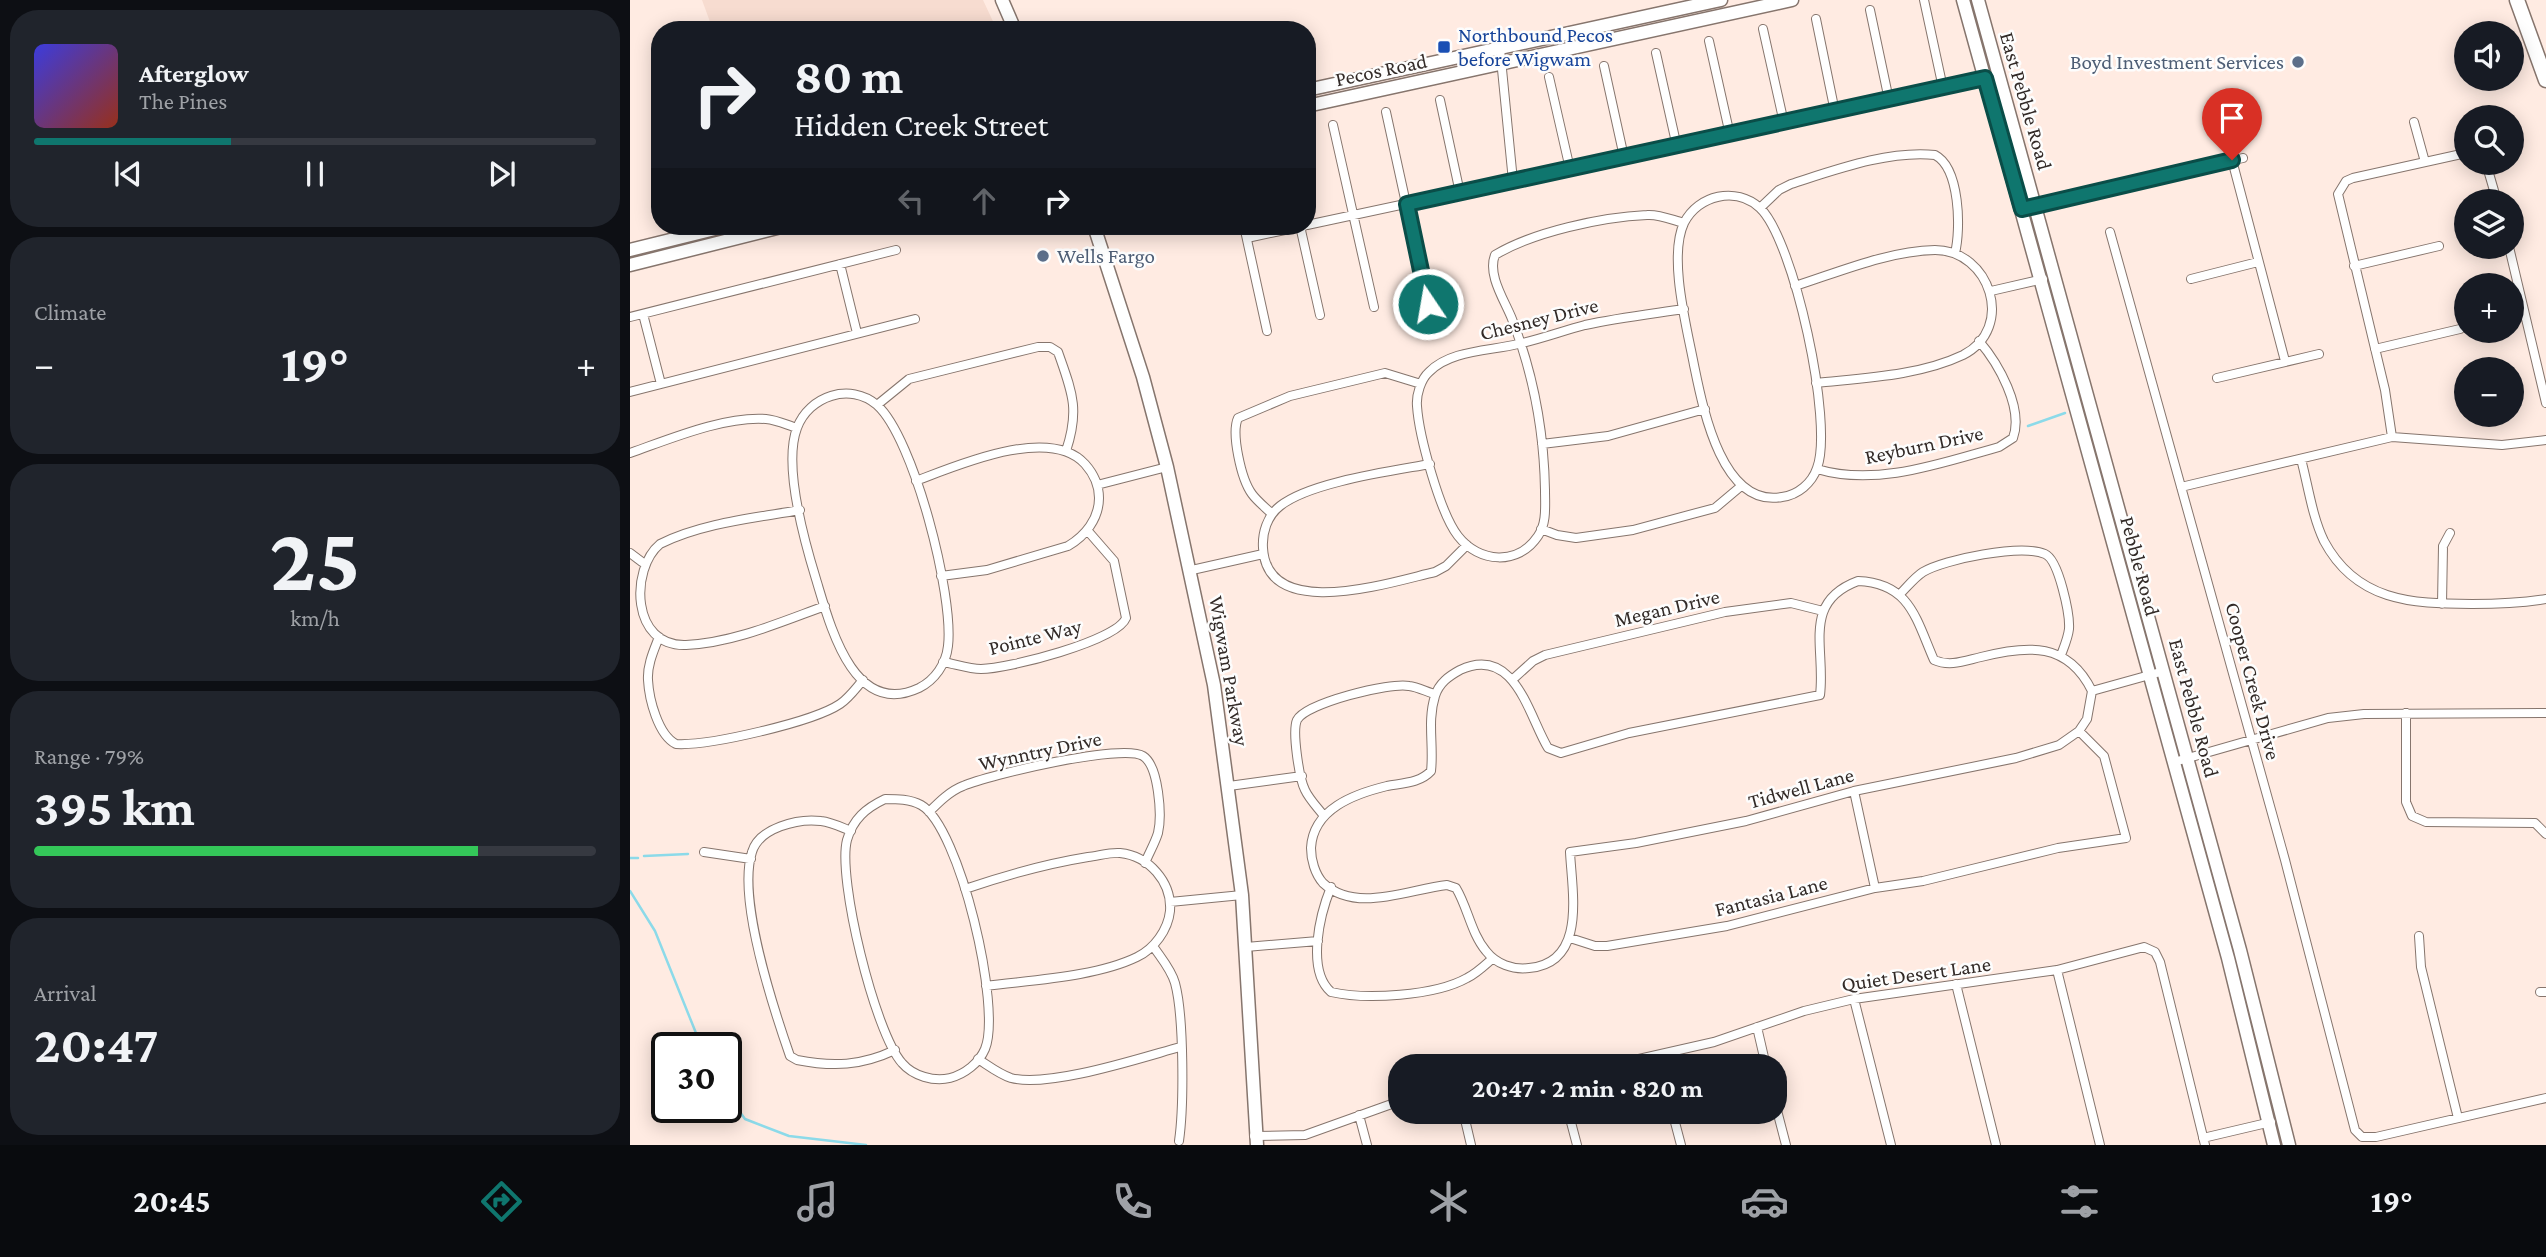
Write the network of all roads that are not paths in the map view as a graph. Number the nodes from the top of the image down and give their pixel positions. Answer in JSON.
{"nodes":[{"id":1,"x":1002,"y":0,"type":"edge"},
{"id":2,"x":1721,"y":0,"type":"edge"},
{"id":3,"x":1792,"y":0,"type":"edge"},
{"id":4,"x":1924,"y":0,"type":"edge"},
{"id":5,"x":1963,"y":0,"type":"edge"},
{"id":6,"x":1978,"y":0,"type":"edge"},
{"id":7,"x":2517,"y":0,"type":"edge"},
{"id":8,"x":1753,"y":4,"type":"edge"},
{"id":9,"x":1870,"y":10,"type":"dead end"},
{"id":10,"x":1816,"y":19,"type":"dead end"},
{"id":11,"x":1011,"y":21,"type":"edge"},
{"id":12,"x":1763,"y":29,"type":"dead end"},
{"id":13,"x":1709,"y":41,"type":"dead end"},
{"id":14,"x":1500,"y":48,"type":"junction"},
{"id":15,"x":1656,"y":53,"type":"dead end"},
{"id":16,"x":1501,"y":63,"type":"junction"},
{"id":17,"x":1604,"y":66,"type":"dead end"},
{"id":18,"x":1549,"y":77,"type":"dead end"},
{"id":19,"x":1985,"y":78,"type":"junction"},
{"id":20,"x":2546,"y":80,"type":"edge"},
{"id":21,"x":2001,"y":81,"type":"junction"},
{"id":22,"x":1316,"y":88,"type":"edge"},
{"id":23,"x":1943,"y":88,"type":"junction"},
{"id":24,"x":1440,"y":100,"type":"dead end"},
{"id":25,"x":1889,"y":100,"type":"junction"},
{"id":26,"x":1316,"y":104,"type":"edge"},
{"id":27,"x":1386,"y":112,"type":"dead end"},
{"id":28,"x":1835,"y":112,"type":"junction"},
{"id":29,"x":2414,"y":122,"type":"dead end"},
{"id":30,"x":1784,"y":123,"type":"junction"},
{"id":31,"x":1333,"y":125,"type":"dead end"},
{"id":32,"x":1730,"y":135,"type":"junction"},
{"id":33,"x":1676,"y":147,"type":"junction"},
{"id":34,"x":2454,"y":156,"type":"edge"},
{"id":35,"x":1624,"y":158,"type":"junction"},
{"id":36,"x":2243,"y":158,"type":"dead end"},
{"id":37,"x":2232,"y":160,"type":"junction"},
{"id":38,"x":2425,"y":162,"type":"junction"},
{"id":39,"x":1570,"y":169,"type":"junction"},
{"id":40,"x":1513,"y":181,"type":"junction"},
{"id":41,"x":1460,"y":193,"type":"junction"},
{"id":42,"x":1407,"y":204,"type":"junction"},
{"id":43,"x":2036,"y":206,"type":"junction"},
{"id":44,"x":1760,"y":208,"type":"junction"},
{"id":45,"x":2022,"y":209,"type":"junction"},
{"id":46,"x":1352,"y":216,"type":"junction"},
{"id":47,"x":1316,"y":223,"type":"edge"},
{"id":48,"x":1684,"y":223,"type":"junction"},
{"id":49,"x":2110,"y":232,"type":"dead end"},
{"id":50,"x":691,"y":235,"type":"edge"},
{"id":51,"x":741,"y":235,"type":"edge"},
{"id":52,"x":1097,"y":235,"type":"edge"},
{"id":53,"x":1246,"y":235,"type":"edge"},
{"id":54,"x":1261,"y":235,"type":"edge"},
{"id":55,"x":1305,"y":235,"type":"edge"},
{"id":56,"x":1247,"y":238,"type":"junction"},
{"id":57,"x":2439,"y":246,"type":"dead end"},
{"id":58,"x":630,"y":250,"type":"edge"},
{"id":59,"x":896,"y":250,"type":"dead end"},
{"id":60,"x":1955,"y":253,"type":"junction"},
{"id":61,"x":2513,"y":259,"type":"edge"},
{"id":62,"x":2258,"y":262,"type":"junction"},
{"id":63,"x":840,"y":264,"type":"junction"},
{"id":64,"x":630,"y":265,"type":"edge"},
{"id":65,"x":2354,"y":266,"type":"junction"},
{"id":66,"x":2055,"y":276,"type":"junction"},
{"id":67,"x":2042,"y":279,"type":"junction"},
{"id":68,"x":2191,"y":279,"type":"dead end"},
{"id":69,"x":1795,"y":286,"type":"junction"},
{"id":70,"x":1991,"y":291,"type":"junction"},
{"id":71,"x":1428,"y":304,"type":"dead end"},
{"id":72,"x":1374,"y":307,"type":"dead end"},
{"id":73,"x":1684,"y":309,"type":"junction"},
{"id":74,"x":643,"y":314,"type":"junction"},
{"id":75,"x":1320,"y":315,"type":"dead end"},
{"id":76,"x":630,"y":317,"type":"edge"},
{"id":77,"x":915,"y":319,"type":"dead end"},
{"id":78,"x":2454,"y":330,"type":"edge"},
{"id":79,"x":1266,"y":331,"type":"dead end"},
{"id":80,"x":857,"y":333,"type":"junction"},
{"id":81,"x":1979,"y":341,"type":"junction"},
{"id":82,"x":1520,"y":344,"type":"junction"},
{"id":83,"x":2375,"y":349,"type":"junction"},
{"id":84,"x":2319,"y":354,"type":"dead end"},
{"id":85,"x":2285,"y":362,"type":"junction"},
{"id":86,"x":2217,"y":378,"type":"dead end"},
{"id":87,"x":1816,"y":383,"type":"junction"},
{"id":88,"x":661,"y":384,"type":"junction"},
{"id":89,"x":1421,"y":384,"type":"junction"},
{"id":90,"x":630,"y":392,"type":"edge"},
{"id":91,"x":2546,"y":403,"type":"edge"},
{"id":92,"x":877,"y":405,"type":"junction"},
{"id":93,"x":1705,"y":409,"type":"junction"},
{"id":94,"x":797,"y":428,"type":"junction"},
{"id":95,"x":2392,"y":437,"type":"junction"},
{"id":96,"x":2546,"y":440,"type":"edge"},
{"id":97,"x":1542,"y":444,"type":"junction"},
{"id":98,"x":1066,"y":451,"type":"junction"},
{"id":99,"x":630,"y":453,"type":"edge"},
{"id":100,"x":2301,"y":458,"type":"junction"},
{"id":101,"x":1430,"y":464,"type":"junction"},
{"id":102,"x":1167,"y":467,"type":"junction"},
{"id":103,"x":1817,"y":470,"type":"junction"},
{"id":104,"x":916,"y":481,"type":"junction"},
{"id":105,"x":1097,"y":485,"type":"junction"},
{"id":106,"x":1740,"y":487,"type":"junction"},
{"id":107,"x":2181,"y":487,"type":"junction"},
{"id":108,"x":800,"y":510,"type":"junction"},
{"id":109,"x":1272,"y":514,"type":"junction"},
{"id":110,"x":1541,"y":529,"type":"junction"},
{"id":111,"x":1087,"y":530,"type":"junction"},
{"id":112,"x":2450,"y":533,"type":"dead end"},
{"id":113,"x":1467,"y":545,"type":"junction"},
{"id":114,"x":630,"y":553,"type":"edge"},
{"id":115,"x":1263,"y":554,"type":"junction"},
{"id":116,"x":642,"y":562,"type":"junction"},
{"id":117,"x":1192,"y":570,"type":"junction"},
{"id":118,"x":941,"y":576,"type":"junction"},
{"id":119,"x":1900,"y":594,"type":"junction"},
{"id":120,"x":2546,"y":599,"type":"edge"},
{"id":121,"x":2442,"y":604,"type":"junction"},
{"id":122,"x":825,"y":606,"type":"junction"},
{"id":123,"x":1823,"y":611,"type":"junction"},
{"id":124,"x":659,"y":637,"type":"junction"},
{"id":125,"x":2061,"y":655,"type":"junction"},
{"id":126,"x":943,"y":662,"type":"junction"},
{"id":127,"x":2164,"y":671,"type":"junction"},
{"id":128,"x":2150,"y":674,"type":"junction"},
{"id":129,"x":863,"y":680,"type":"junction"},
{"id":130,"x":1512,"y":680,"type":"junction"},
{"id":131,"x":2092,"y":691,"type":"junction"},
{"id":132,"x":1435,"y":694,"type":"junction"},
{"id":133,"x":2406,"y":713,"type":"junction"},
{"id":134,"x":2546,"y":713,"type":"edge"},
{"id":135,"x":2079,"y":731,"type":"junction"},
{"id":136,"x":2250,"y":740,"type":"junction"},
{"id":137,"x":2188,"y":758,"type":"junction"},
{"id":138,"x":2174,"y":762,"type":"junction"},
{"id":139,"x":1302,"y":776,"type":"junction"},
{"id":140,"x":1229,"y":786,"type":"junction"},
{"id":141,"x":1854,"y":791,"type":"junction"},
{"id":142,"x":929,"y":812,"type":"junction"},
{"id":143,"x":1324,"y":816,"type":"junction"},
{"id":144,"x":2543,"y":830,"type":"edge"},
{"id":145,"x":851,"y":831,"type":"junction"},
{"id":146,"x":704,"y":852,"type":"dead end"},
{"id":147,"x":751,"y":859,"type":"junction"},
{"id":148,"x":1145,"y":863,"type":"junction"},
{"id":149,"x":1331,"y":887,"type":"junction"},
{"id":150,"x":1875,"y":888,"type":"junction"},
{"id":151,"x":965,"y":889,"type":"junction"},
{"id":152,"x":1242,"y":895,"type":"junction"},
{"id":153,"x":1170,"y":902,"type":"junction"},
{"id":154,"x":2419,"y":936,"type":"dead end"},
{"id":155,"x":1570,"y":938,"type":"junction"},
{"id":156,"x":1318,"y":941,"type":"junction"},
{"id":157,"x":1153,"y":946,"type":"junction"},
{"id":158,"x":1246,"y":947,"type":"junction"},
{"id":159,"x":1493,"y":958,"type":"junction"},
{"id":160,"x":2057,"y":970,"type":"junction"},
{"id":161,"x":1956,"y":984,"type":"junction"},
{"id":162,"x":986,"y":986,"type":"junction"},
{"id":163,"x":1854,"y":999,"type":"junction"},
{"id":164,"x":1757,"y":1027,"type":"junction"},
{"id":165,"x":1180,"y":1047,"type":"junction"},
{"id":166,"x":895,"y":1050,"type":"junction"},
{"id":167,"x":1680,"y":1054,"type":"edge"},
{"id":168,"x":1763,"y":1054,"type":"edge"},
{"id":169,"x":978,"y":1059,"type":"junction"},
{"id":170,"x":2546,"y":1098,"type":"edge"},
{"id":171,"x":1388,"y":1105,"type":"edge"},
{"id":172,"x":1359,"y":1115,"type":"junction"},
{"id":173,"x":2458,"y":1118,"type":"junction"},
{"id":174,"x":2282,"y":1119,"type":"junction"},
{"id":175,"x":2268,"y":1123,"type":"junction"},
{"id":176,"x":1466,"y":1124,"type":"edge"},
{"id":177,"x":1571,"y":1124,"type":"edge"},
{"id":178,"x":1675,"y":1124,"type":"edge"},
{"id":179,"x":1781,"y":1124,"type":"edge"},
{"id":180,"x":1179,"y":1141,"type":"dead end"},
{"id":181,"x":1254,"y":1142,"type":"edge"},
{"id":182,"x":2204,"y":1142,"type":"edge"},
{"id":183,"x":1367,"y":1145,"type":"edge"},
{"id":184,"x":1471,"y":1145,"type":"edge"},
{"id":185,"x":1577,"y":1145,"type":"edge"},
{"id":186,"x":1681,"y":1145,"type":"edge"},
{"id":187,"x":1786,"y":1145,"type":"edge"},
{"id":188,"x":1891,"y":1145,"type":"edge"},
{"id":189,"x":1996,"y":1145,"type":"edge"},
{"id":190,"x":2100,"y":1145,"type":"edge"},
{"id":191,"x":2274,"y":1145,"type":"edge"},
{"id":192,"x":2289,"y":1145,"type":"edge"}],
"edges":[{"from":1,"to":11,"type":"main road"},
{"from":2,"to":14,"type":"main road","name":"Pecos Road"},
{"from":3,"to":8,"type":"main road","name":"Pecos Road"},
{"from":4,"to":23,"type":"street"},
{"from":5,"to":19,"type":"main road","name":"Pebble Road"},
{"from":6,"to":21,"type":"main road","name":"East Pebble Road"},
{"from":7,"to":20,"type":"highway"},
{"from":8,"to":16,"type":"main road","name":"Pecos Road"},
{"from":9,"to":25,"type":"street"},
{"from":10,"to":28,"type":"street"},
{"from":12,"to":30,"type":"street"},
{"from":13,"to":32,"type":"street"},
{"from":14,"to":16,"type":"street"},
{"from":14,"to":22,"type":"main road","name":"Pecos Road"},
{"from":15,"to":33,"type":"street"},
{"from":16,"to":26,"type":"main road","name":"Pecos Road"},
{"from":16,"to":40,"type":"street"},
{"from":17,"to":35,"type":"street"},
{"from":18,"to":39,"type":"street"},
{"from":19,"to":21,"type":"street"},
{"from":19,"to":23,"type":"street"},
{"from":19,"to":45,"type":"main road","name":"Pebble Road"},
{"from":21,"to":43,"type":"main road","name":"East Pebble Road"},
{"from":23,"to":25,"type":"street"},
{"from":24,"to":41,"type":"street"},
{"from":25,"to":28,"type":"street"},
{"from":27,"to":42,"type":"street"},
{"from":28,"to":30,"type":"street"},
{"from":29,"to":38,"type":"street"},
{"from":30,"to":32,"type":"street"},
{"from":31,"to":46,"type":"street"},
{"from":32,"to":33,"type":"street"},
{"from":33,"to":35,"type":"street"},
{"from":34,"to":38,"type":"street"},
{"from":35,"to":39,"type":"street"},
{"from":36,"to":37,"type":"street"},
{"from":37,"to":43,"type":"street"},
{"from":37,"to":62,"type":"street"},
{"from":38,"to":65,"type":"street"},
{"from":39,"to":40,"type":"street"},
{"from":40,"to":41,"type":"street"},
{"from":41,"to":42,"type":"street"},
{"from":42,"to":46,"type":"street"},
{"from":42,"to":71,"type":"street"},
{"from":43,"to":45,"type":"street"},
{"from":43,"to":66,"type":"main road","name":"East Pebble Road"},
{"from":44,"to":48,"type":"street"},
{"from":44,"to":60,"type":"street"},
{"from":44,"to":69,"type":"street"},
{"from":45,"to":67,"type":"main road","name":"Pebble Road"},
{"from":46,"to":47,"type":"street"},
{"from":46,"to":72,"type":"street"},
{"from":48,"to":73,"type":"street"},
{"from":48,"to":82,"type":"street"},
{"from":49,"to":107,"type":"street","name":"Cooper Creek Drive"},
{"from":50,"to":58,"type":"main road"},
{"from":51,"to":64,"type":"main road"},
{"from":52,"to":102,"type":"main road","name":"Wigwam Parkway"},
{"from":53,"to":56,"type":"street"},
{"from":54,"to":56,"type":"street"},
{"from":55,"to":75,"type":"street"},
{"from":56,"to":79,"type":"street"},
{"from":57,"to":65,"type":"street"},
{"from":59,"to":63,"type":"street"},
{"from":60,"to":69,"type":"street"},
{"from":60,"to":70,"type":"street"},
{"from":61,"to":91,"type":"street"},
{"from":62,"to":68,"type":"street"},
{"from":62,"to":85,"type":"street"},
{"from":63,"to":74,"type":"street"},
{"from":63,"to":80,"type":"street"},
{"from":65,"to":83,"type":"street"},
{"from":66,"to":67,"type":"street"},
{"from":66,"to":127,"type":"main road","name":"East Pebble Road"},
{"from":67,"to":70,"type":"street"},
{"from":67,"to":128,"type":"main road","name":"Pebble Road"},
{"from":69,"to":87,"type":"street"},
{"from":70,"to":81,"type":"street"},
{"from":73,"to":82,"type":"street","name":"Chesney Drive"},
{"from":73,"to":93,"type":"street"},
{"from":74,"to":76,"type":"street"},
{"from":74,"to":88,"type":"street"},
{"from":77,"to":80,"type":"street"},
{"from":78,"to":83,"type":"street"},
{"from":80,"to":88,"type":"street"},
{"from":81,"to":87,"type":"street"},
{"from":81,"to":103,"type":"street","name":"Reyburn Drive"},
{"from":82,"to":89,"type":"street","name":"Chesney Drive"},
{"from":82,"to":97,"type":"street"},
{"from":83,"to":95,"type":"street"},
{"from":84,"to":85,"type":"street"},
{"from":85,"to":86,"type":"street"},
{"from":87,"to":103,"type":"street"},
{"from":88,"to":90,"type":"street"},
{"from":89,"to":101,"type":"street"},
{"from":89,"to":109,"type":"street"},
{"from":92,"to":94,"type":"street"},
{"from":92,"to":98,"type":"street"},
{"from":92,"to":104,"type":"street"},
{"from":93,"to":97,"type":"street"},
{"from":93,"to":106,"type":"street"},
{"from":94,"to":99,"type":"street"},
{"from":94,"to":108,"type":"street"},
{"from":95,"to":96,"type":"street"},
{"from":95,"to":100,"type":"street"},
{"from":97,"to":110,"type":"street"},
{"from":98,"to":104,"type":"street"},
{"from":98,"to":105,"type":"street"},
{"from":100,"to":107,"type":"street"},
{"from":100,"to":121,"type":"street"},
{"from":101,"to":109,"type":"street"},
{"from":101,"to":113,"type":"street"},
{"from":102,"to":105,"type":"street"},
{"from":102,"to":117,"type":"main road","name":"Wigwam Parkway"},
{"from":103,"to":106,"type":"street"},
{"from":104,"to":118,"type":"street"},
{"from":105,"to":111,"type":"street"},
{"from":106,"to":110,"type":"street"},
{"from":107,"to":136,"type":"street","name":"Cooper Creek Drive"},
{"from":108,"to":116,"type":"street"},
{"from":108,"to":122,"type":"street"},
{"from":109,"to":115,"type":"street"},
{"from":110,"to":113,"type":"street"},
{"from":111,"to":118,"type":"street"},
{"from":111,"to":126,"type":"street","name":"Pointe Way"},
{"from":112,"to":121,"type":"street"},
{"from":113,"to":115,"type":"street"},
{"from":114,"to":116,"type":"street"},
{"from":115,"to":117,"type":"street"},
{"from":116,"to":124,"type":"street"},
{"from":117,"to":140,"type":"main road","name":"Wigwam Parkway"},
{"from":118,"to":126,"type":"street"},
{"from":119,"to":123,"type":"street"},
{"from":119,"to":125,"type":"street"},
{"from":119,"to":125,"type":"street"},
{"from":120,"to":121,"type":"street"},
{"from":122,"to":124,"type":"street"},
{"from":122,"to":129,"type":"street"},
{"from":123,"to":130,"type":"street","name":"Megan Drive"},
{"from":123,"to":130,"type":"street"},
{"from":124,"to":129,"type":"street"},
{"from":125,"to":131,"type":"street"},
{"from":126,"to":129,"type":"street"},
{"from":127,"to":128,"type":"street"},
{"from":127,"to":137,"type":"main road","name":"East Pebble Road"},
{"from":128,"to":131,"type":"street"},
{"from":128,"to":138,"type":"main road","name":"Pebble Road"},
{"from":130,"to":132,"type":"street"},
{"from":131,"to":135,"type":"street"},
{"from":132,"to":139,"type":"street"},
{"from":132,"to":143,"type":"street"},
{"from":133,"to":134,"type":"street"},
{"from":133,"to":136,"type":"street"},
{"from":133,"to":144,"type":"street"},
{"from":135,"to":141,"type":"street","name":"Tidwell Lane"},
{"from":135,"to":150,"type":"street","name":"Fantasia Lane"},
{"from":136,"to":137,"type":"street"},
{"from":136,"to":173,"type":"street","name":"Cooper Creek Drive"},
{"from":137,"to":138,"type":"street"},
{"from":137,"to":174,"type":"main road","name":"East Pebble Road"},
{"from":138,"to":175,"type":"main road","name":"Pebble Road"},
{"from":139,"to":140,"type":"street"},
{"from":139,"to":143,"type":"street"},
{"from":140,"to":152,"type":"main road","name":"Wigwam Parkway"},
{"from":141,"to":150,"type":"street"},
{"from":141,"to":155,"type":"street","name":"Tidwell Lane"},
{"from":142,"to":145,"type":"street"},
{"from":142,"to":148,"type":"street","name":"Wynntry Drive"},
{"from":142,"to":151,"type":"street"},
{"from":143,"to":149,"type":"street"},
{"from":145,"to":147,"type":"street"},
{"from":145,"to":166,"type":"street"},
{"from":146,"to":147,"type":"street"},
{"from":147,"to":166,"type":"street"},
{"from":148,"to":151,"type":"street"},
{"from":148,"to":153,"type":"street"},
{"from":149,"to":156,"type":"street"},
{"from":149,"to":159,"type":"street"},
{"from":150,"to":155,"type":"street","name":"Fantasia Lane"},
{"from":151,"to":162,"type":"street"},
{"from":152,"to":153,"type":"street"},
{"from":152,"to":158,"type":"main road","name":"Wigwam Parkway"},
{"from":153,"to":157,"type":"street"},
{"from":154,"to":173,"type":"street"},
{"from":155,"to":159,"type":"street"},
{"from":156,"to":158,"type":"street"},
{"from":156,"to":159,"type":"street"},
{"from":157,"to":162,"type":"street"},
{"from":157,"to":165,"type":"street"},
{"from":158,"to":181,"type":"main road","name":"Wigwam Parkway"},
{"from":160,"to":161,"type":"street","name":"Quiet Desert Lane"},
{"from":160,"to":182,"type":"street","name":"Quiet Desert Lane"},
{"from":160,"to":190,"type":"street"},
{"from":161,"to":163,"type":"street","name":"Quiet Desert Lane"},
{"from":161,"to":189,"type":"street"},
{"from":162,"to":169,"type":"street"},
{"from":163,"to":164,"type":"street","name":"Quiet Desert Lane"},
{"from":163,"to":188,"type":"street"},
{"from":164,"to":167,"type":"street","name":"Quiet Desert Lane"},
{"from":164,"to":168,"type":"street"},
{"from":165,"to":169,"type":"street"},
{"from":165,"to":180,"type":"street"},
{"from":166,"to":169,"type":"street"},
{"from":170,"to":173,"type":"street"},
{"from":171,"to":172,"type":"street"},
{"from":172,"to":181,"type":"street"},
{"from":172,"to":183,"type":"street"},
{"from":174,"to":175,"type":"street"},
{"from":174,"to":192,"type":"main road","name":"East Pebble Road"},
{"from":175,"to":182,"type":"street"},
{"from":175,"to":191,"type":"main road","name":"Pebble Road"},
{"from":176,"to":184,"type":"street"},
{"from":177,"to":185,"type":"street"},
{"from":178,"to":186,"type":"street"},
{"from":179,"to":187,"type":"street"}]}
